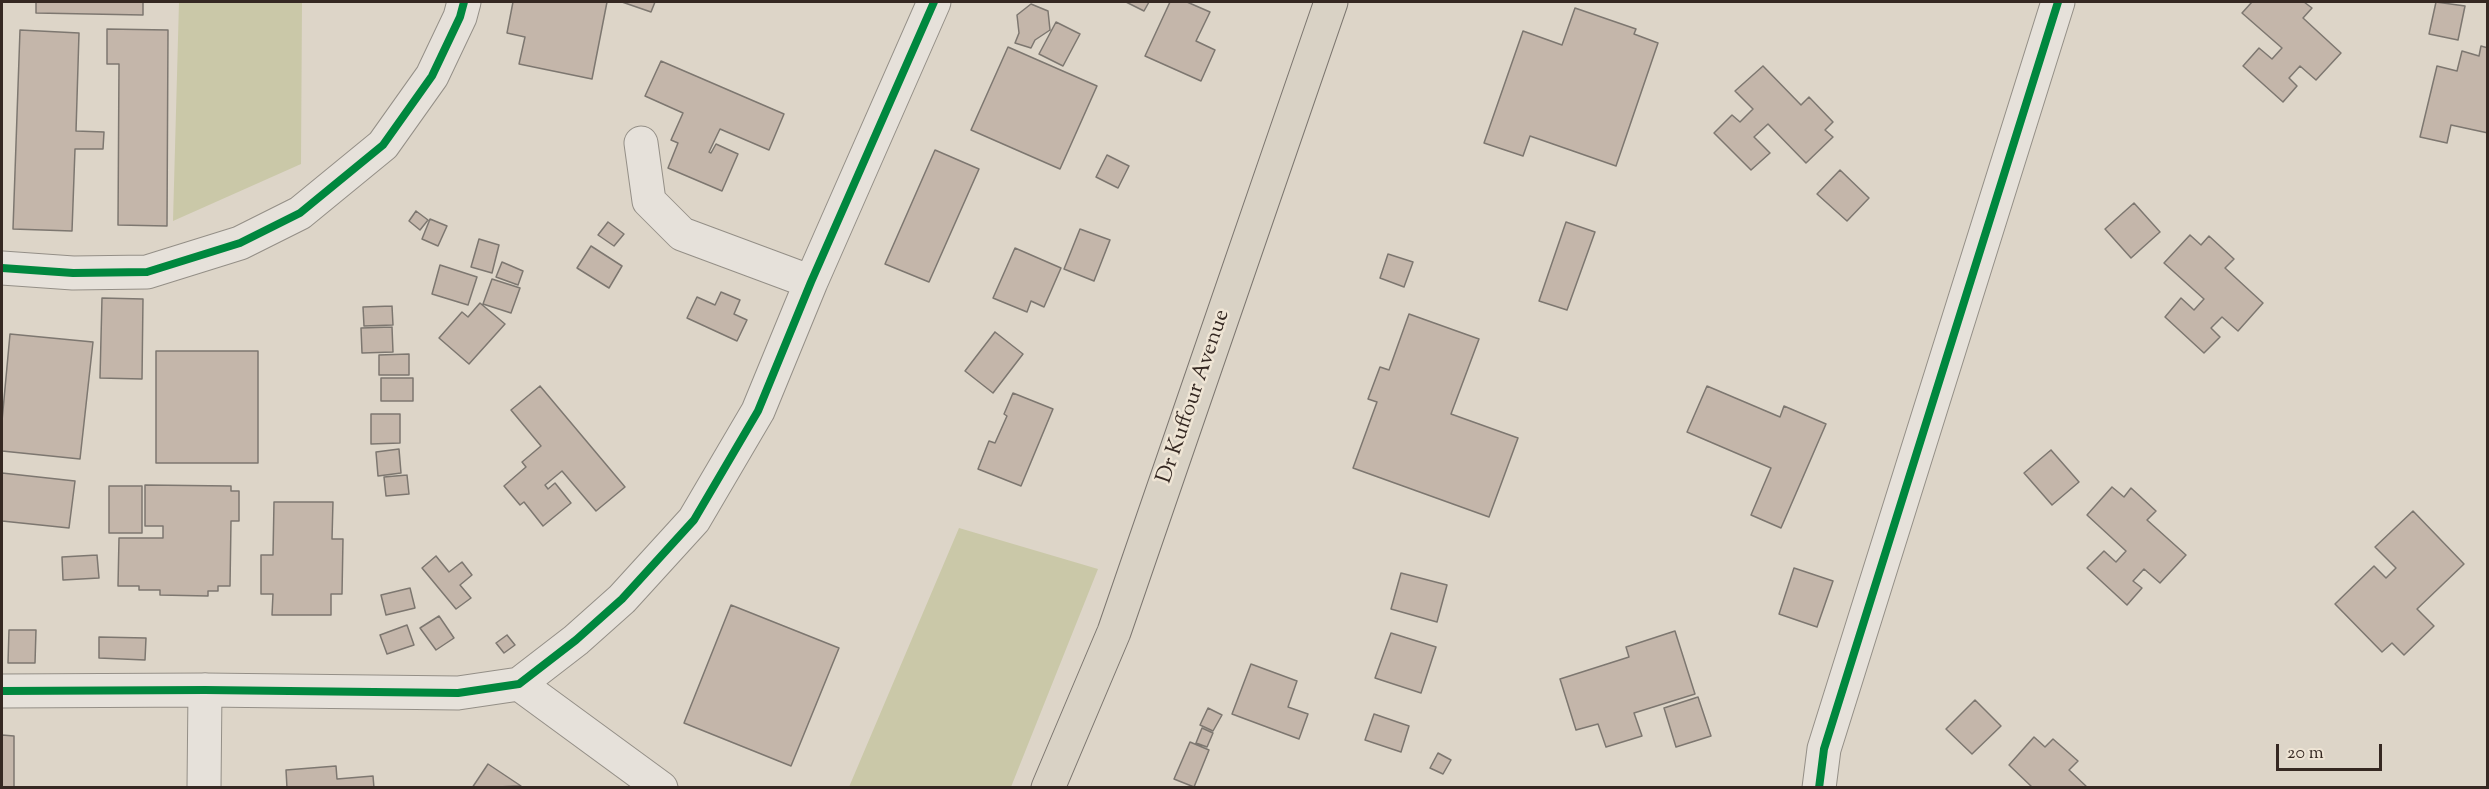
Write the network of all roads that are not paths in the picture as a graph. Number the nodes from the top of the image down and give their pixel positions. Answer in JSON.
{"nodes":[{"id":1,"x":464,"y":2,"type":"edge"},
{"id":2,"x":934,"y":2,"type":"edge"},
{"id":3,"x":1331,"y":2,"type":"edge"},
{"id":4,"x":2058,"y":2,"type":"edge"},
{"id":5,"x":641,"y":143,"type":"dead end"},
{"id":6,"x":2,"y":268,"type":"edge"},
{"id":7,"x":811,"y":282,"type":"junction"},
{"id":8,"x":519,"y":684,"type":"junction"},
{"id":9,"x":205,"y":690,"type":"junction"},
{"id":10,"x":2,"y":692,"type":"edge"},
{"id":11,"x":204,"y":788,"type":"edge"},
{"id":12,"x":661,"y":788,"type":"edge"},
{"id":13,"x":1048,"y":788,"type":"edge"},
{"id":14,"x":1819,"y":788,"type":"edge"}],
"edges":[{"from":1,"to":6,"type":"street"},
{"from":2,"to":7,"type":"street"},
{"from":3,"to":13,"type":"main road","name":"Dr Kuffour Avenue"},
{"from":4,"to":14,"type":"street"},
{"from":5,"to":7,"type":"street"},
{"from":7,"to":8,"type":"street"},
{"from":8,"to":9,"type":"street"},
{"from":8,"to":12,"type":"street"},
{"from":9,"to":10,"type":"street"},
{"from":9,"to":11,"type":"street"}]}
